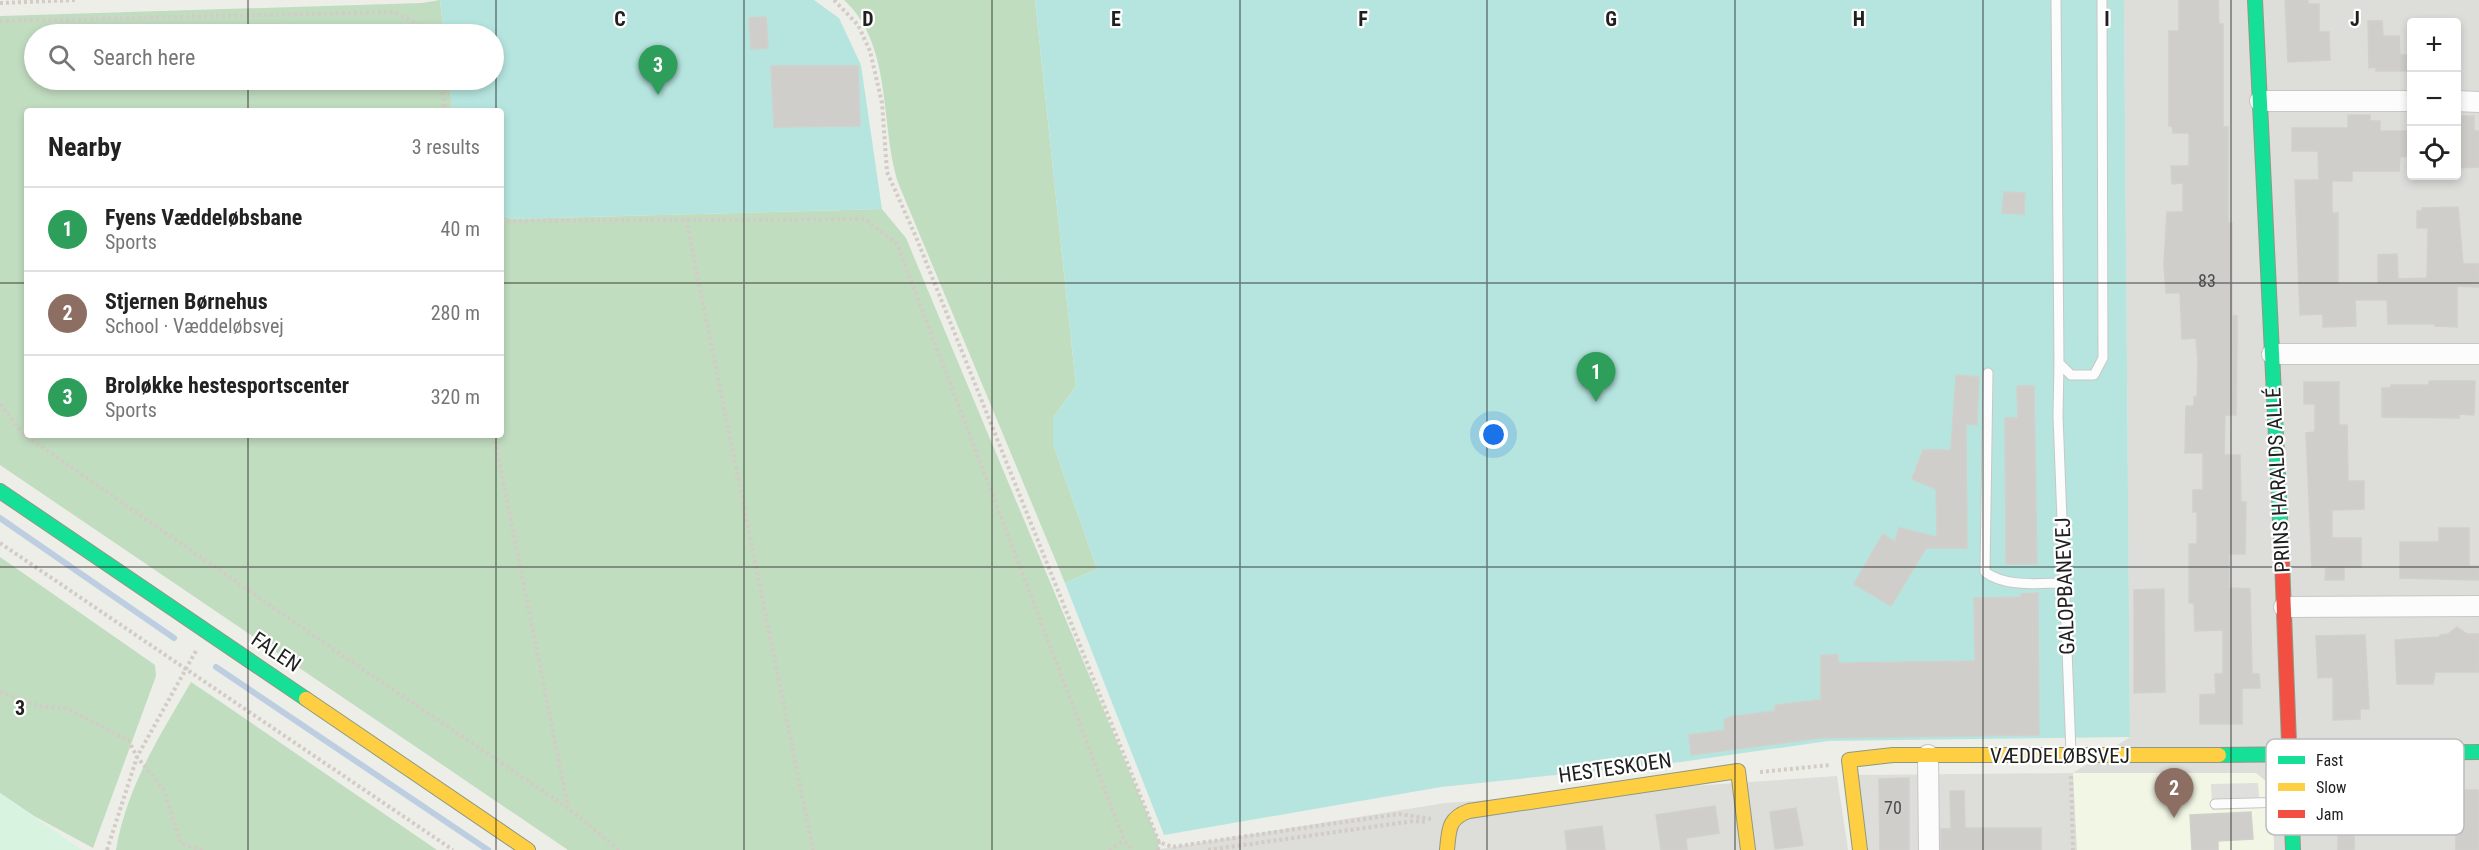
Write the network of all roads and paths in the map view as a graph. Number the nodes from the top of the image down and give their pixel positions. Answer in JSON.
{"nodes":[{"id":1,"x":76,"y":0,"type":"edge"},
{"id":2,"x":834,"y":0,"type":"edge"},
{"id":3,"x":2056,"y":0,"type":"edge"},
{"id":4,"x":2102,"y":0,"type":"edge"},
{"id":5,"x":2255,"y":0,"type":"edge"},
{"id":6,"x":0,"y":3,"type":"edge"},
{"id":7,"x":0,"y":21,"type":"edge"},
{"id":8,"x":418,"y":24,"type":"edge"},
{"id":9,"x":442,"y":90,"type":"edge"},
{"id":10,"x":2260,"y":101,"type":"junction"},
{"id":11,"x":2407,"y":101,"type":"edge"},
{"id":12,"x":2461,"y":102,"type":"edge"},
{"id":13,"x":2479,"y":102,"type":"edge"},
{"id":14,"x":445,"y":108,"type":"edge"},
{"id":15,"x":686,"y":218,"type":"junction"},
{"id":16,"x":504,"y":221,"type":"edge"},
{"id":17,"x":2272,"y":354,"type":"junction"},
{"id":18,"x":2479,"y":354,"type":"edge"},
{"id":19,"x":2059,"y":363,"type":"junction"},
{"id":20,"x":1988,"y":373,"type":"dead end"},
{"id":21,"x":0,"y":404,"type":"edge"},
{"id":22,"x":24,"y":434,"type":"edge"},
{"id":23,"x":29,"y":438,"type":"edge"},
{"id":24,"x":495,"y":438,"type":"edge"},
{"id":25,"x":0,"y":491,"type":"edge"},
{"id":26,"x":0,"y":543,"type":"edge"},
{"id":27,"x":2065,"y":583,"type":"junction"},
{"id":28,"x":2479,"y":606,"type":"edge"},
{"id":29,"x":2284,"y":607,"type":"junction"},
{"id":30,"x":208,"y":632,"type":"junction"},
{"id":31,"x":185,"y":668,"type":"junction"},
{"id":32,"x":0,"y":692,"type":"edge"},
{"id":33,"x":2288,"y":739,"type":"edge"},
{"id":34,"x":2464,"y":752,"type":"edge"},
{"id":35,"x":2479,"y":752,"type":"edge"},
{"id":36,"x":2266,"y":753,"type":"edge"},
{"id":37,"x":1928,"y":755,"type":"junction"},
{"id":38,"x":2071,"y":755,"type":"junction"},
{"id":39,"x":137,"y":757,"type":"junction"},
{"id":40,"x":1849,"y":760,"type":"junction"},
{"id":41,"x":1738,"y":771,"type":"junction"},
{"id":42,"x":2266,"y":802,"type":"edge"},
{"id":43,"x":2215,"y":804,"type":"dead end"},
{"id":44,"x":568,"y":808,"type":"junction"},
{"id":45,"x":1450,"y":823,"type":"junction"},
{"id":46,"x":2292,"y":835,"type":"edge"},
{"id":47,"x":1124,"y":840,"type":"junction"},
{"id":48,"x":1159,"y":842,"type":"junction"},
{"id":49,"x":107,"y":850,"type":"edge"},
{"id":50,"x":204,"y":850,"type":"edge"},
{"id":51,"x":453,"y":850,"type":"edge"},
{"id":52,"x":528,"y":850,"type":"edge"},
{"id":53,"x":619,"y":850,"type":"edge"},
{"id":54,"x":813,"y":850,"type":"edge"},
{"id":55,"x":1109,"y":850,"type":"edge"},
{"id":56,"x":1132,"y":850,"type":"edge"},
{"id":57,"x":1158,"y":850,"type":"edge"},
{"id":58,"x":1208,"y":850,"type":"edge"},
{"id":59,"x":1447,"y":850,"type":"edge"},
{"id":60,"x":1748,"y":850,"type":"edge"},
{"id":61,"x":1860,"y":850,"type":"edge"},
{"id":62,"x":1929,"y":850,"type":"edge"},
{"id":63,"x":2073,"y":850,"type":"edge"},
{"id":64,"x":2293,"y":850,"type":"edge"}],
"edges":[{"from":1,"to":6,"type":"path"},
{"from":2,"to":48,"type":"path"},
{"from":3,"to":19,"type":"lane","name":"GALOPBANEVEJ"},
{"from":4,"to":19,"type":"lane"},
{"from":5,"to":10,"type":"street","name":"PRINS HARALDS ALLÉ"},
{"from":7,"to":8,"type":"path"},
{"from":9,"to":14,"type":"path"},
{"from":10,"to":11,"type":"street"},
{"from":10,"to":17,"type":"street","name":"PRINS HARALDS ALLÉ"},
{"from":12,"to":13,"type":"street"},
{"from":15,"to":16,"type":"path"},
{"from":15,"to":47,"type":"path"},
{"from":15,"to":54,"type":"path"},
{"from":17,"to":18,"type":"street"},
{"from":17,"to":29,"type":"street","name":"PRINS HARALDS ALLÉ"},
{"from":19,"to":27,"type":"lane","name":"GALOPBANEVEJ"},
{"from":20,"to":27,"type":"lane"},
{"from":21,"to":22,"type":"path"},
{"from":23,"to":44,"type":"path"},
{"from":24,"to":44,"type":"path"},
{"from":25,"to":30,"type":"street","name":"FALEN"},
{"from":26,"to":31,"type":"path"},
{"from":27,"to":38,"type":"lane","name":"GALOPBANEVEJ"},
{"from":28,"to":29,"type":"street"},
{"from":29,"to":33,"type":"street","name":"PRINS HARALDS ALLÉ"},
{"from":30,"to":31,"type":"path"},
{"from":30,"to":52,"type":"street","name":"FALEN"},
{"from":31,"to":39,"type":"path"},
{"from":31,"to":51,"type":"path"},
{"from":32,"to":39,"type":"path"},
{"from":34,"to":35,"type":"street","name":"VÆDDELØBSVEJ"},
{"from":36,"to":38,"type":"street","name":"VÆDDELØBSVEJ"},
{"from":37,"to":38,"type":"street","name":"VÆDDELØBSVEJ"},
{"from":37,"to":40,"type":"street","name":"VÆDDELØBSVEJ"},
{"from":37,"to":62,"type":"street"},
{"from":38,"to":63,"type":"path"},
{"from":39,"to":49,"type":"path"},
{"from":39,"to":50,"type":"path"},
{"from":40,"to":41,"type":"path"},
{"from":40,"to":61,"type":"street"},
{"from":41,"to":45,"type":"street","name":"HESTESKOEN"},
{"from":41,"to":60,"type":"street"},
{"from":42,"to":43,"type":"lane"},
{"from":44,"to":53,"type":"path"},
{"from":45,"to":48,"type":"path"},
{"from":45,"to":58,"type":"path"},
{"from":45,"to":59,"type":"street"},
{"from":46,"to":64,"type":"street","name":"PRINS HARALDS ALLÉ"},
{"from":47,"to":55,"type":"path"},
{"from":47,"to":56,"type":"path"},
{"from":48,"to":57,"type":"path"}]}
